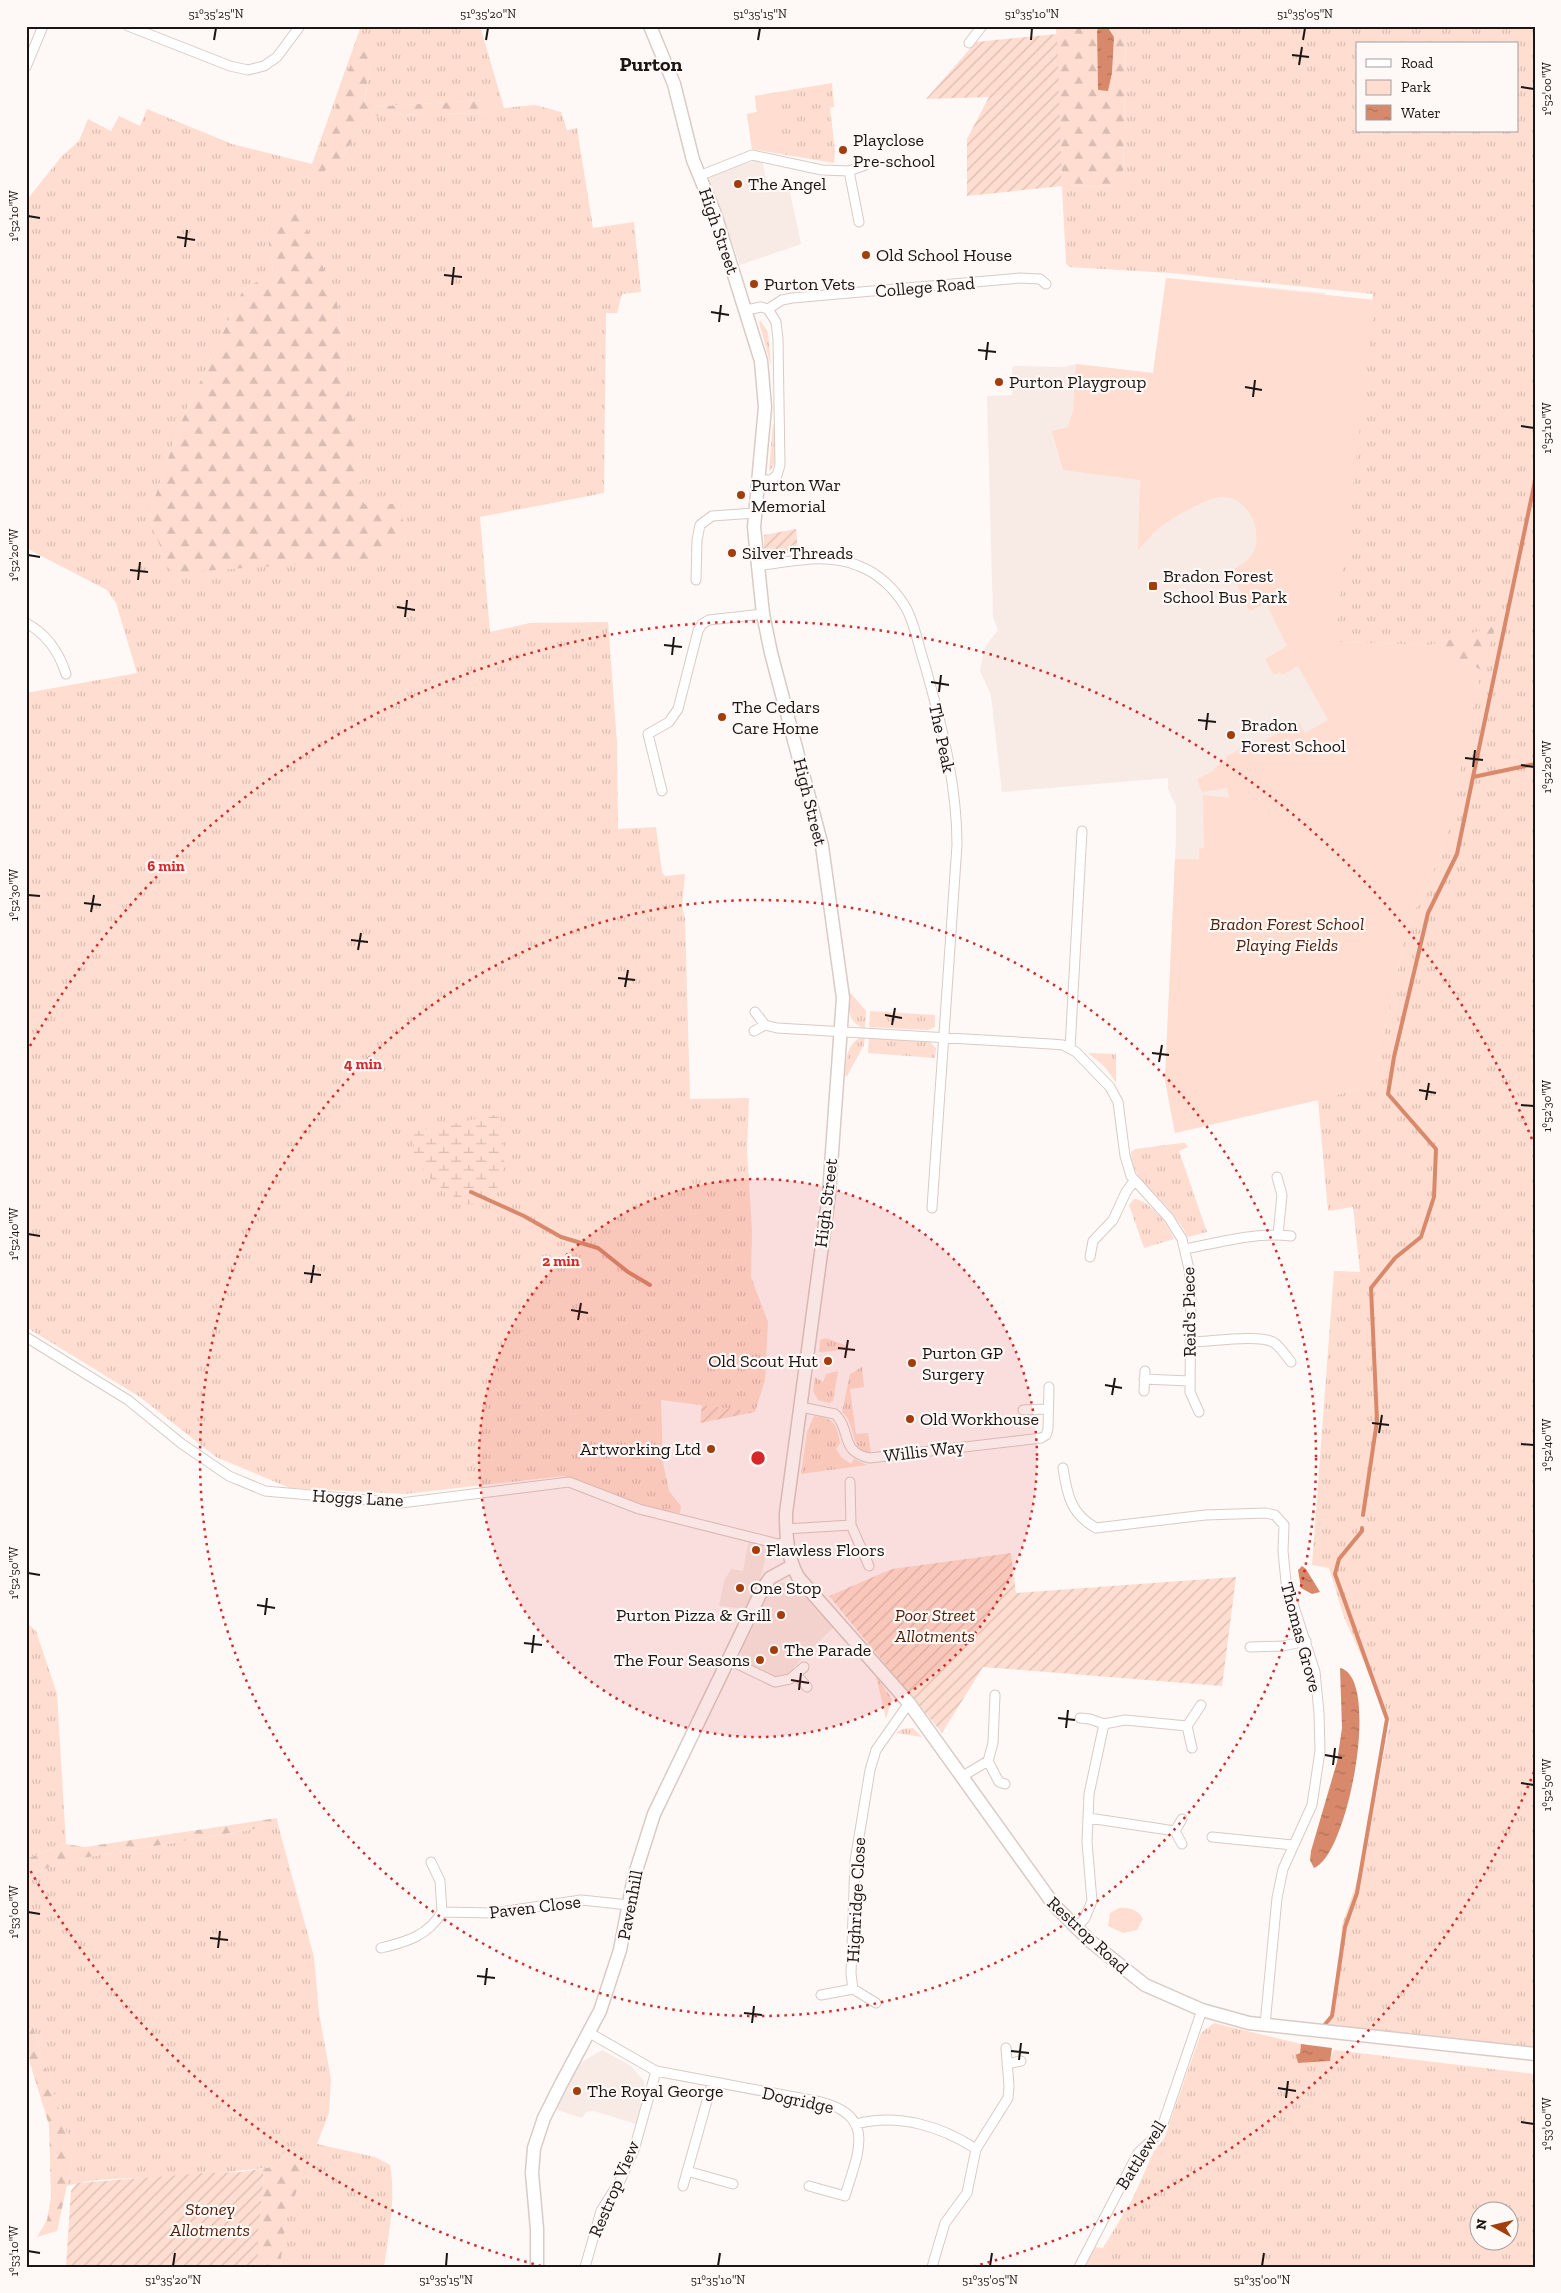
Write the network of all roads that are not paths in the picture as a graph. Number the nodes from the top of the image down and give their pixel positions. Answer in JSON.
{"nodes":[{"id":1,"x":43,"y":26,"type":"edge"},
{"id":2,"x":128,"y":26,"type":"edge"},
{"id":3,"x":300,"y":26,"type":"edge"},
{"id":4,"x":650,"y":26,"type":"edge"},
{"id":5,"x":982,"y":26,"type":"edge"},
{"id":6,"x":969,"y":43,"type":"dead end"},
{"id":7,"x":26,"y":67,"type":"edge"},
{"id":8,"x":865,"y":165,"type":"dead end"},
{"id":9,"x":849,"y":171,"type":"junction"},
{"id":10,"x":699,"y":176,"type":"junction"},
{"id":11,"x":859,"y":222,"type":"dead end"},
{"id":12,"x":1046,"y":284,"type":"dead end"},
{"id":13,"x":768,"y":309,"type":"junction"},
{"id":14,"x":746,"y":310,"type":"junction"},
{"id":15,"x":758,"y":480,"type":"junction"},
{"id":16,"x":755,"y":513,"type":"junction"},
{"id":17,"x":758,"y":566,"type":"junction"},
{"id":18,"x":696,"y":580,"type":"dead end"},
{"id":19,"x":763,"y":614,"type":"junction"},
{"id":20,"x":26,"y":623,"type":"edge"},
{"id":21,"x":66,"y":674,"type":"dead end"},
{"id":22,"x":662,"y":791,"type":"dead end"},
{"id":23,"x":1082,"y":831,"type":"dead end"},
{"id":24,"x":755,"y":1012,"type":"dead end"},
{"id":25,"x":765,"y":1025,"type":"junction"},
{"id":26,"x":754,"y":1031,"type":"dead end"},
{"id":27,"x":842,"y":1031,"type":"junction"},
{"id":28,"x":944,"y":1038,"type":"junction"},
{"id":29,"x":1070,"y":1048,"type":"junction"},
{"id":30,"x":1277,"y":1177,"type":"dead end"},
{"id":31,"x":1134,"y":1182,"type":"junction"},
{"id":32,"x":932,"y":1208,"type":"dead end"},
{"id":33,"x":1278,"y":1235,"type":"junction"},
{"id":34,"x":1291,"y":1236,"type":"dead end"},
{"id":35,"x":1186,"y":1249,"type":"junction"},
{"id":36,"x":1090,"y":1257,"type":"dead end"},
{"id":37,"x":26,"y":1337,"type":"edge"},
{"id":38,"x":1190,"y":1342,"type":"junction"},
{"id":39,"x":1291,"y":1362,"type":"dead end"},
{"id":40,"x":1189,"y":1381,"type":"junction"},
{"id":41,"x":1049,"y":1387,"type":"dead end"},
{"id":42,"x":1144,"y":1391,"type":"dead end"},
{"id":43,"x":801,"y":1407,"type":"junction"},
{"id":44,"x":1048,"y":1409,"type":"junction"},
{"id":45,"x":1023,"y":1410,"type":"dead end"},
{"id":46,"x":1199,"y":1412,"type":"dead end"},
{"id":47,"x":1063,"y":1468,"type":"dead end"},
{"id":48,"x":850,"y":1482,"type":"dead end"},
{"id":49,"x":852,"y":1525,"type":"junction"},
{"id":50,"x":786,"y":1535,"type":"junction"},
{"id":51,"x":792,"y":1566,"type":"junction"},
{"id":52,"x":869,"y":1566,"type":"dead end"},
{"id":53,"x":1306,"y":1641,"type":"junction"},
{"id":54,"x":1250,"y":1647,"type":"dead end"},
{"id":55,"x":729,"y":1660,"type":"junction"},
{"id":56,"x":804,"y":1666,"type":"dead end"},
{"id":57,"x":796,"y":1674,"type":"junction"},
{"id":58,"x":807,"y":1687,"type":"dead end"},
{"id":59,"x":995,"y":1695,"type":"dead end"},
{"id":60,"x":909,"y":1703,"type":"junction"},
{"id":61,"x":1201,"y":1705,"type":"dead end"},
{"id":62,"x":1080,"y":1718,"type":"dead end"},
{"id":63,"x":1104,"y":1724,"type":"junction"},
{"id":64,"x":1187,"y":1726,"type":"junction"},
{"id":65,"x":1192,"y":1748,"type":"dead end"},
{"id":66,"x":988,"y":1761,"type":"junction"},
{"id":67,"x":963,"y":1776,"type":"junction"},
{"id":68,"x":1005,"y":1784,"type":"dead end"},
{"id":69,"x":1089,"y":1818,"type":"junction"},
{"id":70,"x":1182,"y":1819,"type":"dead end"},
{"id":71,"x":1174,"y":1831,"type":"junction"},
{"id":72,"x":1212,"y":1837,"type":"dead end"},
{"id":73,"x":1182,"y":1844,"type":"dead end"},
{"id":74,"x":1293,"y":1845,"type":"junction"},
{"id":75,"x":432,"y":1862,"type":"dead end"},
{"id":76,"x":629,"y":1905,"type":"junction"},
{"id":77,"x":442,"y":1912,"type":"junction"},
{"id":78,"x":1076,"y":1928,"type":"junction"},
{"id":79,"x":381,"y":1948,"type":"dead end"},
{"id":80,"x":853,"y":1989,"type":"junction"},
{"id":81,"x":820,"y":1995,"type":"dead end"},
{"id":82,"x":876,"y":2003,"type":"dead end"},
{"id":83,"x":1202,"y":2010,"type":"junction"},
{"id":84,"x":1265,"y":2025,"type":"junction"},
{"id":85,"x":588,"y":2032,"type":"junction"},
{"id":86,"x":1006,"y":2048,"type":"dead end"},
{"id":87,"x":1535,"y":2054,"type":"edge"},
{"id":88,"x":1021,"y":2060,"type":"dead end"},
{"id":89,"x":1007,"y":2064,"type":"junction"},
{"id":90,"x":656,"y":2071,"type":"junction"},
{"id":91,"x":712,"y":2083,"type":"junction"},
{"id":92,"x":856,"y":2124,"type":"junction"},
{"id":93,"x":976,"y":2149,"type":"junction"},
{"id":94,"x":687,"y":2171,"type":"junction"},
{"id":95,"x":733,"y":2184,"type":"dead end"},
{"id":96,"x":683,"y":2186,"type":"dead end"},
{"id":97,"x":809,"y":2186,"type":"dead end"},
{"id":98,"x":936,"y":2263,"type":"edge"},
{"id":99,"x":537,"y":2267,"type":"edge"},
{"id":100,"x":585,"y":2267,"type":"edge"},
{"id":101,"x":1079,"y":2267,"type":"edge"}],
"edges":[{"from":1,"to":7,"type":"street"},
{"from":2,"to":3,"type":"street"},
{"from":4,"to":10,"type":"street","name":"High Street"},
{"from":5,"to":6,"type":"street"},
{"from":8,"to":9,"type":"street"},
{"from":9,"to":10,"type":"street"},
{"from":9,"to":11,"type":"street"},
{"from":10,"to":14,"type":"street","name":"High Street"},
{"from":12,"to":13,"type":"street","name":"College Road"},
{"from":13,"to":14,"type":"street","name":"College Road"},
{"from":13,"to":15,"type":"street"},
{"from":14,"to":15,"type":"street","name":"High Street"},
{"from":15,"to":16,"type":"street","name":"High Street"},
{"from":16,"to":17,"type":"street","name":"High Street"},
{"from":16,"to":18,"type":"street"},
{"from":17,"to":19,"type":"street","name":"High Street"},
{"from":17,"to":28,"type":"street","name":"The Peak"},
{"from":19,"to":22,"type":"street"},
{"from":19,"to":27,"type":"street","name":"High Street"},
{"from":20,"to":21,"type":"street"},
{"from":23,"to":29,"type":"street"},
{"from":24,"to":25,"type":"street"},
{"from":25,"to":26,"type":"street"},
{"from":25,"to":27,"type":"street"},
{"from":27,"to":28,"type":"street"},
{"from":27,"to":43,"type":"street","name":"High Street"},
{"from":28,"to":29,"type":"street"},
{"from":28,"to":32,"type":"street"},
{"from":29,"to":31,"type":"street","name":"Reid's Piece"},
{"from":30,"to":33,"type":"street"},
{"from":31,"to":35,"type":"street","name":"Reid's Piece"},
{"from":31,"to":36,"type":"street"},
{"from":33,"to":34,"type":"street"},
{"from":33,"to":35,"type":"street"},
{"from":35,"to":38,"type":"street","name":"Reid's Piece"},
{"from":37,"to":50,"type":"street","name":"Hoggs Lane"},
{"from":38,"to":39,"type":"street"},
{"from":38,"to":40,"type":"street","name":"Reid's Piece"},
{"from":40,"to":42,"type":"street"},
{"from":40,"to":46,"type":"street","name":"Reid's Piece"},
{"from":41,"to":44,"type":"street","name":"Willis Way"},
{"from":43,"to":44,"type":"street","name":"Willis Way"},
{"from":43,"to":50,"type":"street","name":"High Street"},
{"from":44,"to":45,"type":"street"},
{"from":47,"to":53,"type":"street","name":"Thomas Grove"},
{"from":48,"to":49,"type":"street"},
{"from":49,"to":50,"type":"street","name":"Hoggs Lane"},
{"from":49,"to":52,"type":"street"},
{"from":50,"to":51,"type":"street","name":"High Street"},
{"from":51,"to":55,"type":"street","name":"Pavenhill"},
{"from":51,"to":60,"type":"street","name":"Restrop Road"},
{"from":53,"to":54,"type":"street"},
{"from":53,"to":74,"type":"street","name":"Thomas Grove"},
{"from":55,"to":57,"type":"street"},
{"from":55,"to":76,"type":"street","name":"Pavenhill"},
{"from":56,"to":57,"type":"street"},
{"from":57,"to":58,"type":"street"},
{"from":59,"to":66,"type":"street"},
{"from":60,"to":67,"type":"street","name":"Restrop Road"},
{"from":60,"to":80,"type":"street","name":"Highridge Close"},
{"from":61,"to":64,"type":"street"},
{"from":62,"to":63,"type":"street"},
{"from":63,"to":64,"type":"street"},
{"from":63,"to":69,"type":"street"},
{"from":64,"to":65,"type":"street"},
{"from":66,"to":67,"type":"street"},
{"from":66,"to":68,"type":"street"},
{"from":67,"to":78,"type":"street","name":"Restrop Road"},
{"from":69,"to":71,"type":"street"},
{"from":69,"to":78,"type":"street"},
{"from":70,"to":71,"type":"street"},
{"from":71,"to":73,"type":"street"},
{"from":72,"to":74,"type":"street"},
{"from":74,"to":84,"type":"street","name":"Thomas Grove"},
{"from":75,"to":77,"type":"street"},
{"from":76,"to":77,"type":"street","name":"Paven Close"},
{"from":76,"to":85,"type":"street","name":"Pavenhill"},
{"from":77,"to":79,"type":"street"},
{"from":78,"to":83,"type":"street","name":"Restrop Road"},
{"from":80,"to":81,"type":"street","name":"Highridge Close"},
{"from":80,"to":82,"type":"street","name":"Highridge Close"},
{"from":83,"to":84,"type":"street","name":"Restrop Road"},
{"from":83,"to":101,"type":"street","name":"Battlewell"},
{"from":84,"to":87,"type":"street","name":"Restrop Road"},
{"from":85,"to":90,"type":"street"},
{"from":85,"to":99,"type":"street","name":"Pavenhill"},
{"from":86,"to":89,"type":"street"},
{"from":88,"to":89,"type":"street"},
{"from":89,"to":93,"type":"street"},
{"from":90,"to":91,"type":"street","name":"Dogridge"},
{"from":90,"to":100,"type":"street","name":"Restrop View"},
{"from":91,"to":92,"type":"street","name":"Dogridge"},
{"from":91,"to":94,"type":"street"},
{"from":92,"to":93,"type":"street"},
{"from":92,"to":97,"type":"street","name":"Dogridge"},
{"from":93,"to":98,"type":"street"},
{"from":94,"to":95,"type":"street"},
{"from":94,"to":96,"type":"street"}]}
